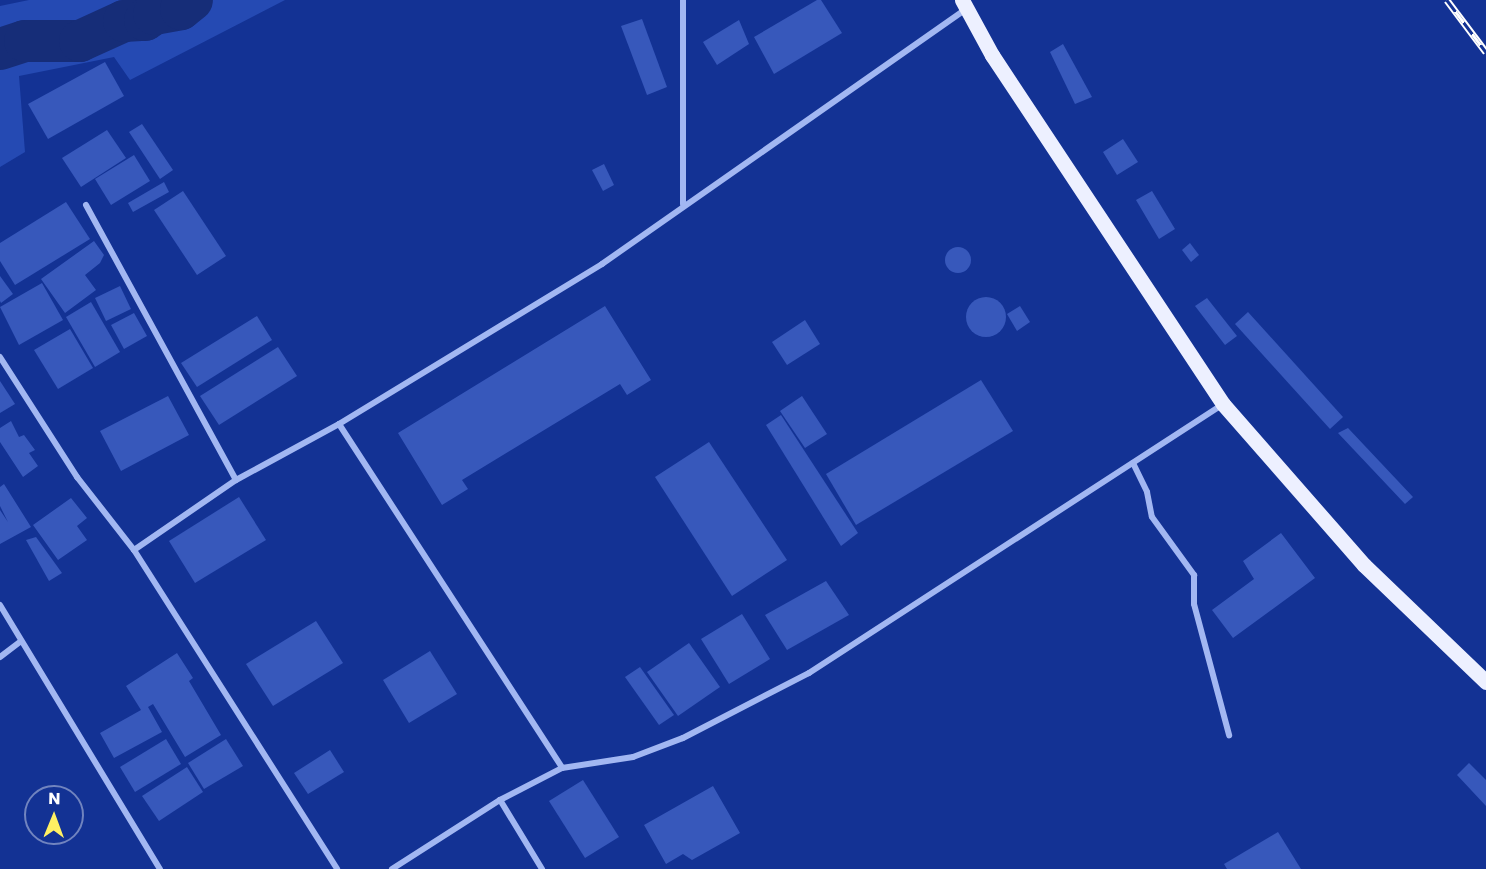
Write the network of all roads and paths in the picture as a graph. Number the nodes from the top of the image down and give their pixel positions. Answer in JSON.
{"nodes":[{"id":1,"x":683,"y":0,"type":"edge"},
{"id":2,"x":964,"y":4,"type":"edge"},
{"id":3,"x":683,"y":204,"type":"junction"},
{"id":4,"x":86,"y":205,"type":"dead end"},
{"id":5,"x":0,"y":357,"type":"edge"},
{"id":6,"x":1223,"y":404,"type":"junction"},
{"id":7,"x":339,"y":424,"type":"junction"},
{"id":8,"x":1133,"y":462,"type":"junction"},
{"id":9,"x":236,"y":480,"type":"junction"},
{"id":10,"x":134,"y":550,"type":"junction"},
{"id":11,"x":0,"y":605,"type":"edge"},
{"id":12,"x":20,"y":642,"type":"junction"},
{"id":13,"x":0,"y":657,"type":"edge"},
{"id":14,"x":1486,"y":682,"type":"edge"},
{"id":15,"x":1228,"y":735,"type":"dead end"},
{"id":16,"x":562,"y":768,"type":"junction"},
{"id":17,"x":500,"y":800,"type":"junction"},
{"id":18,"x":160,"y":869,"type":"edge"},
{"id":19,"x":337,"y":869,"type":"edge"},
{"id":20,"x":392,"y":869,"type":"edge"},
{"id":21,"x":542,"y":869,"type":"edge"}],
"edges":[{"from":1,"to":3,"type":"street"},
{"from":2,"to":3,"type":"street"},
{"from":2,"to":6,"type":"main road"},
{"from":3,"to":7,"type":"street"},
{"from":4,"to":9,"type":"street"},
{"from":5,"to":10,"type":"street"},
{"from":6,"to":8,"type":"street"},
{"from":6,"to":14,"type":"main road"},
{"from":7,"to":9,"type":"street"},
{"from":7,"to":16,"type":"street"},
{"from":8,"to":15,"type":"street"},
{"from":8,"to":16,"type":"street"},
{"from":9,"to":10,"type":"street"},
{"from":10,"to":19,"type":"street"},
{"from":11,"to":12,"type":"street"},
{"from":12,"to":13,"type":"street"},
{"from":12,"to":18,"type":"street"},
{"from":16,"to":17,"type":"street"},
{"from":17,"to":20,"type":"street"},
{"from":17,"to":21,"type":"street"}]}
